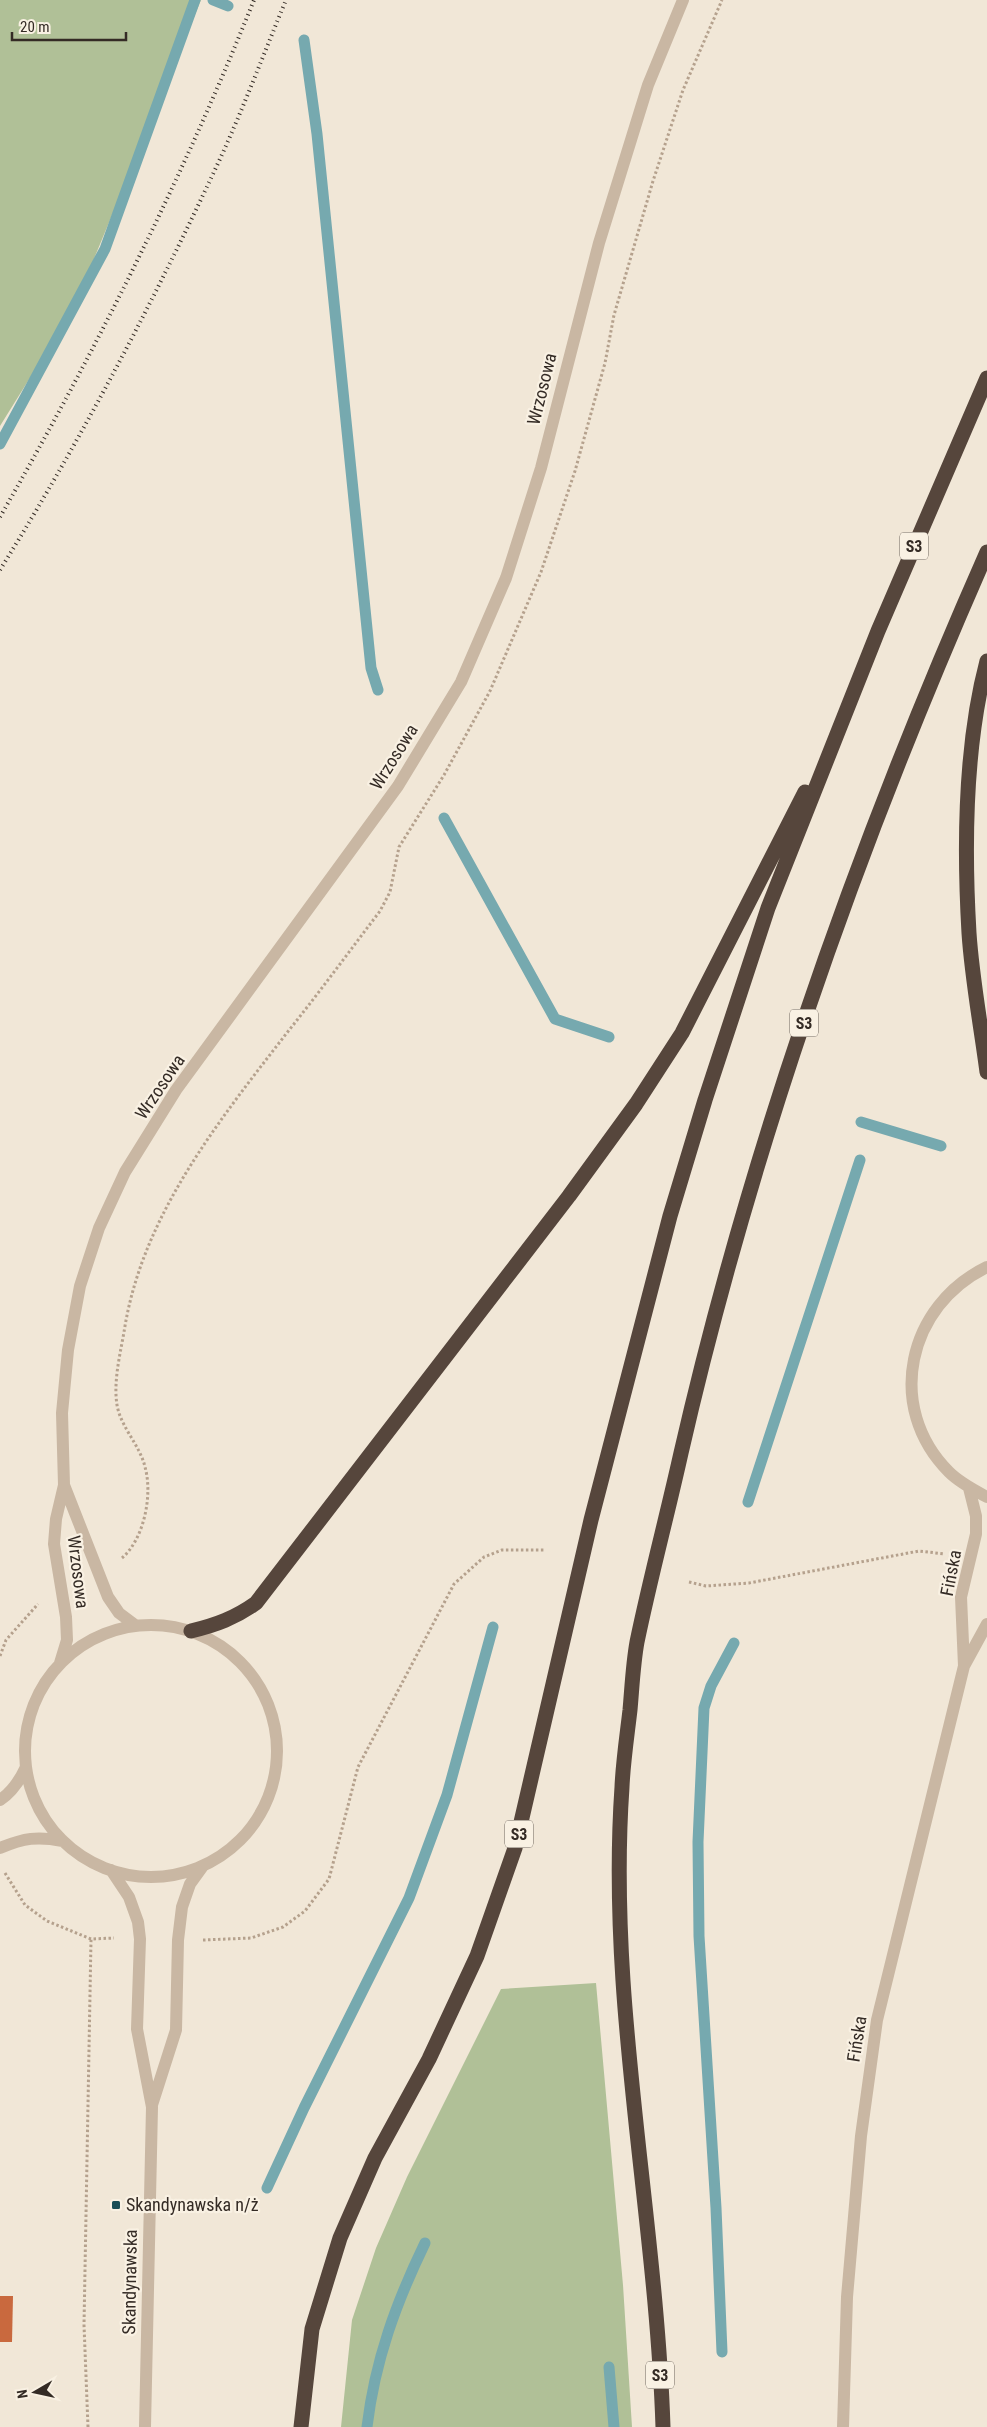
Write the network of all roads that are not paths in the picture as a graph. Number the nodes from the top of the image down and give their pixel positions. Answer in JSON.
{"nodes":[{"id":1,"x":683,"y":0,"type":"edge"},
{"id":2,"x":987,"y":378,"type":"edge"},
{"id":3,"x":987,"y":552,"type":"edge"},
{"id":4,"x":987,"y":661,"type":"edge"},
{"id":5,"x":844,"y":715,"type":"junction"},
{"id":6,"x":987,"y":1072,"type":"edge"},
{"id":7,"x":987,"y":1267,"type":"edge"},
{"id":8,"x":64,"y":1485,"type":"junction"},
{"id":9,"x":969,"y":1488,"type":"junction"},
{"id":10,"x":987,"y":1497,"type":"edge"},
{"id":11,"x":987,"y":1624,"type":"edge"},
{"id":12,"x":134,"y":1625,"type":"junction"},
{"id":13,"x":191,"y":1631,"type":"junction"},
{"id":14,"x":60,"y":1663,"type":"junction"},
{"id":15,"x":964,"y":1666,"type":"junction"},
{"id":16,"x":26,"y":1767,"type":"junction"},
{"id":17,"x":0,"y":1800,"type":"edge"},
{"id":18,"x":63,"y":1841,"type":"junction"},
{"id":19,"x":0,"y":1848,"type":"edge"},
{"id":20,"x":203,"y":1866,"type":"junction"},
{"id":21,"x":111,"y":1870,"type":"junction"},
{"id":22,"x":152,"y":2107,"type":"junction"},
{"id":23,"x":145,"y":2427,"type":"edge"},
{"id":24,"x":301,"y":2427,"type":"edge"},
{"id":25,"x":664,"y":2427,"type":"edge"},
{"id":26,"x":843,"y":2427,"type":"edge"}],
"edges":[{"from":1,"to":8,"type":"street","name":"Wrzosowa"},
{"from":2,"to":5,"type":"highway","number":"S3"},
{"from":3,"to":25,"type":"highway","number":"S3"},
{"from":4,"to":6,"type":"highway"},
{"from":5,"to":13,"type":"highway"},
{"from":5,"to":24,"type":"highway","number":"S3"},
{"from":7,"to":9,"type":"street"},
{"from":8,"to":12,"type":"street","name":"Wrzosowa"},
{"from":8,"to":14,"type":"street","name":"Wrzosowa"},
{"from":9,"to":10,"type":"street"},
{"from":9,"to":15,"type":"street","name":"Fińska"},
{"from":11,"to":15,"type":"street","name":"Fińska"},
{"from":12,"to":13,"type":"street"},
{"from":12,"to":14,"type":"street"},
{"from":13,"to":20,"type":"street"},
{"from":14,"to":16,"type":"street"},
{"from":15,"to":26,"type":"street","name":"Fińska"},
{"from":16,"to":17,"type":"street"},
{"from":16,"to":18,"type":"street"},
{"from":18,"to":19,"type":"street"},
{"from":18,"to":21,"type":"street"},
{"from":20,"to":21,"type":"street"},
{"from":20,"to":22,"type":"street","name":"Skandynawska"},
{"from":21,"to":22,"type":"street","name":"Skandynawska"},
{"from":22,"to":23,"type":"street","name":"Skandynawska"}]}
